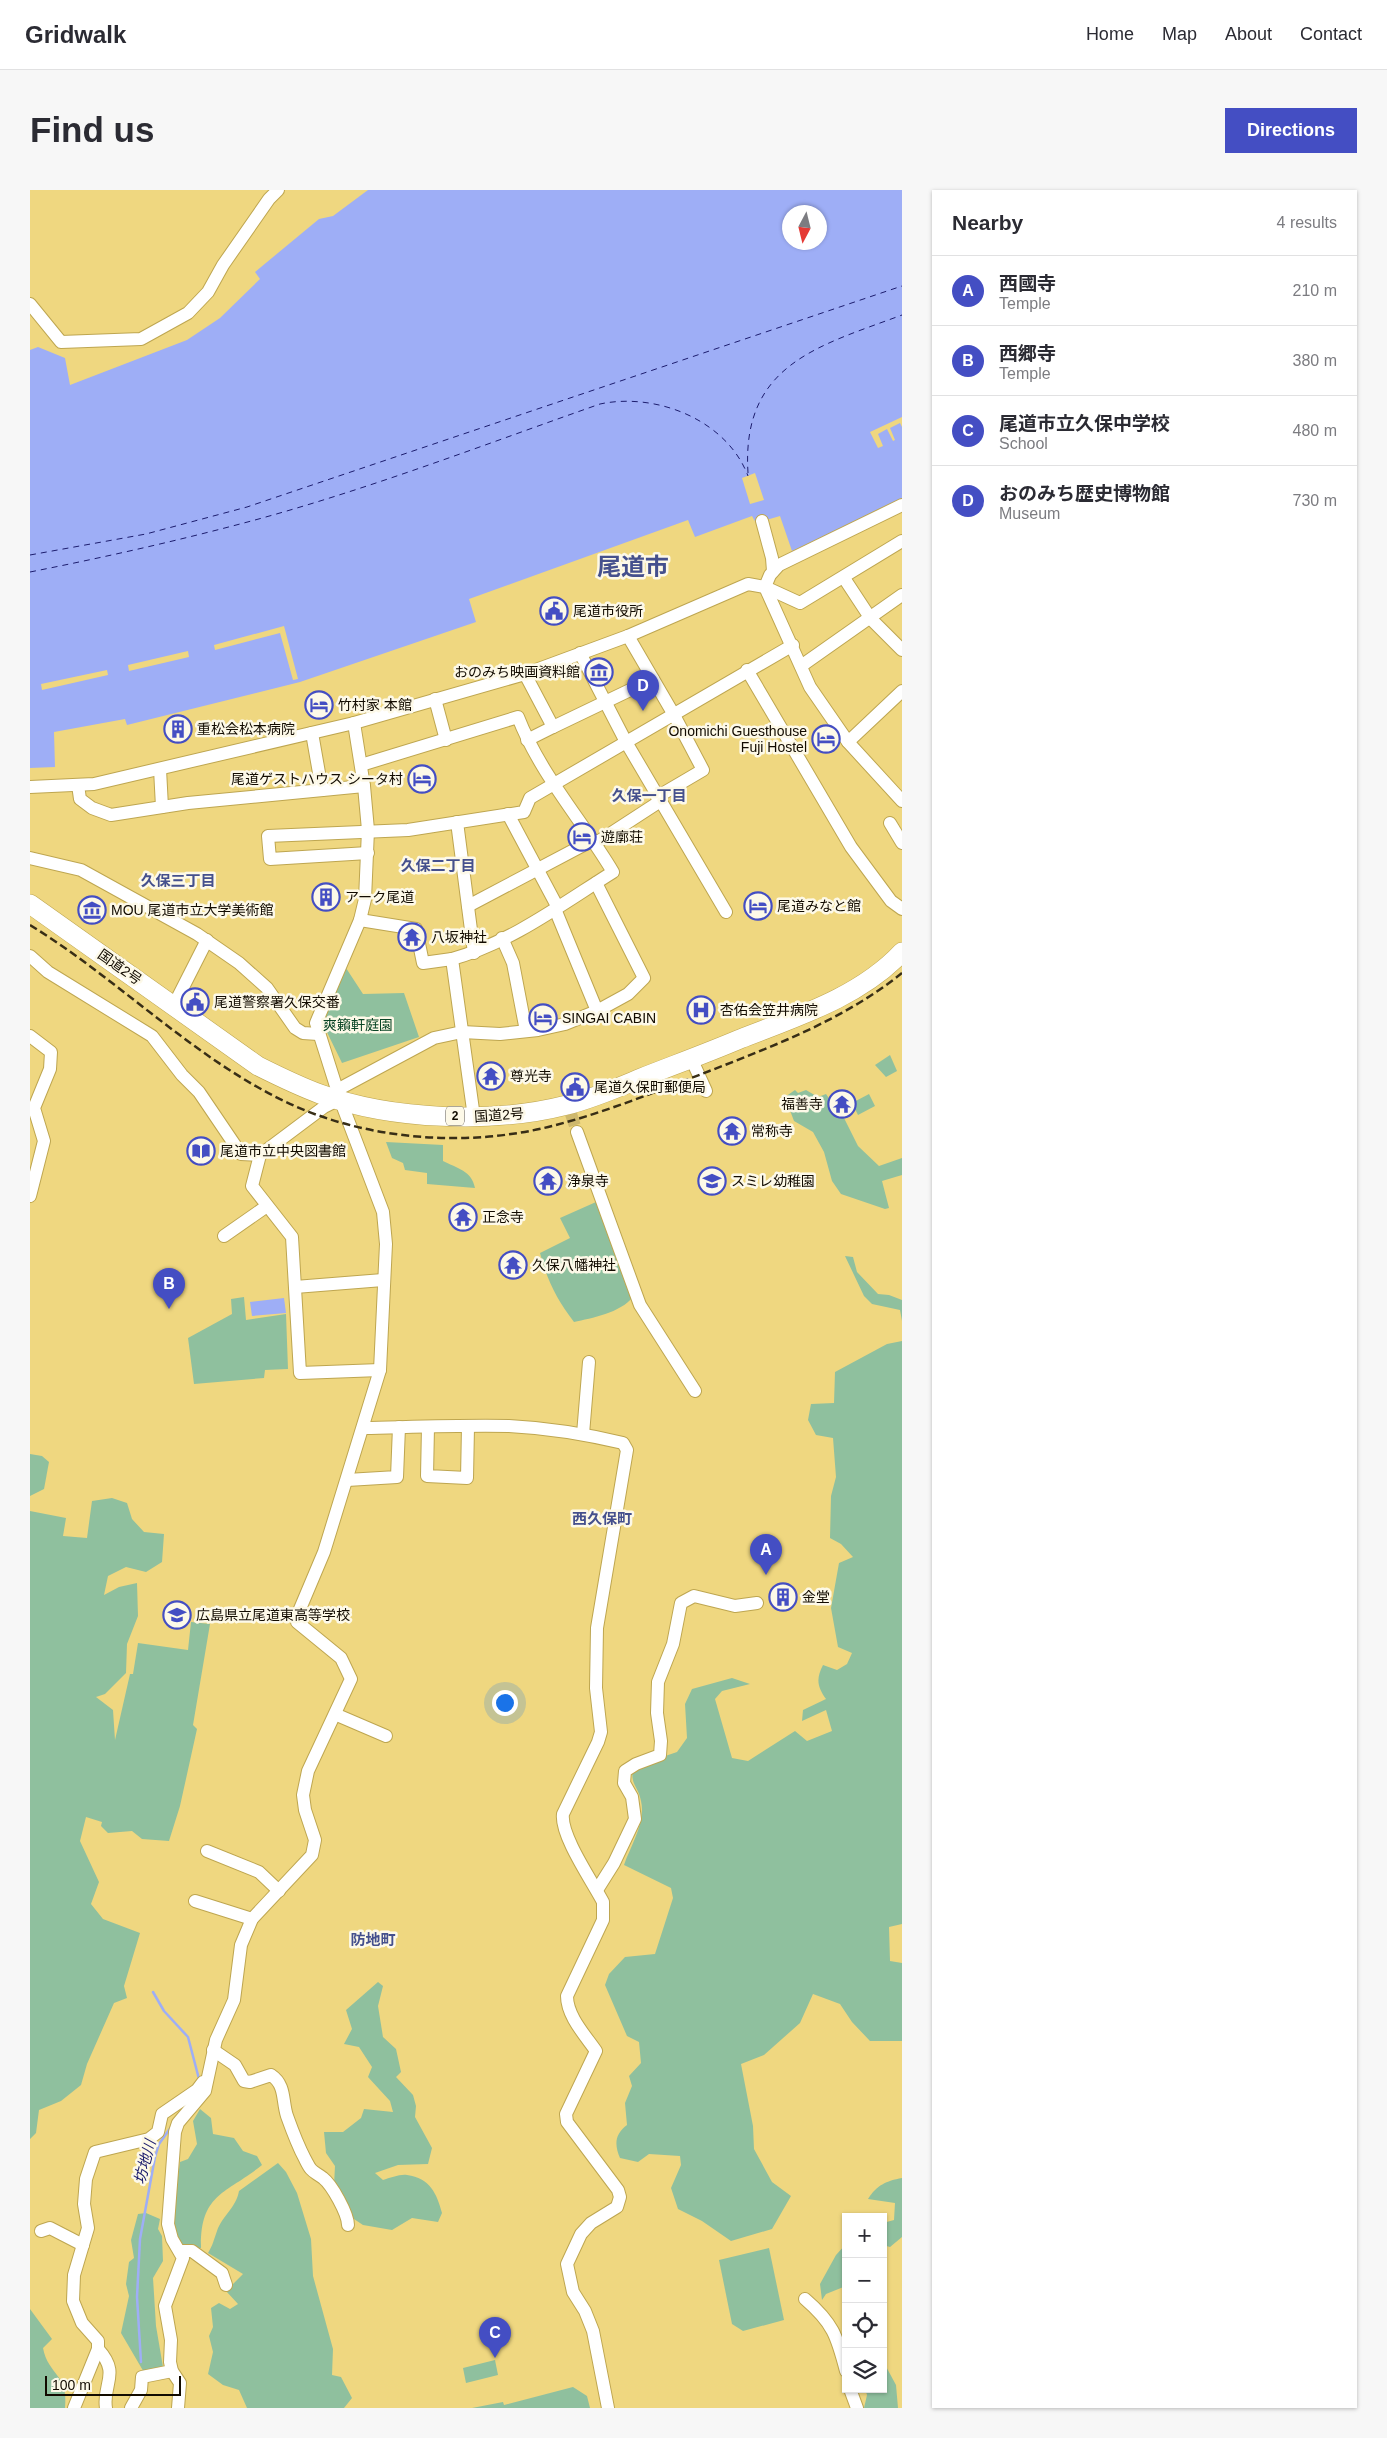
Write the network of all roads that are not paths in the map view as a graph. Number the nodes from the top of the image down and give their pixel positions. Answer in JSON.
{"nodes":[{"id":1,"x":278,"y":190,"type":"edge"},
{"id":2,"x":30,"y":304,"type":"edge"},
{"id":3,"x":902,"y":505,"type":"edge"},
{"id":4,"x":762,"y":521,"type":"dead end"},
{"id":5,"x":902,"y":541,"type":"edge"},
{"id":6,"x":773,"y":571,"type":"junction"},
{"id":7,"x":844,"y":578,"type":"junction"},
{"id":8,"x":765,"y":588,"type":"junction"},
{"id":9,"x":902,"y":595,"type":"edge"},
{"id":10,"x":800,"y":604,"type":"junction"},
{"id":11,"x":781,"y":619,"type":"junction"},
{"id":12,"x":871,"y":619,"type":"junction"},
{"id":13,"x":628,"y":636,"type":"junction"},
{"id":14,"x":793,"y":645,"type":"junction"},
{"id":15,"x":902,"y":650,"type":"edge"},
{"id":16,"x":580,"y":653,"type":"junction"},
{"id":17,"x":801,"y":666,"type":"junction"},
{"id":18,"x":747,"y":670,"type":"junction"},
{"id":19,"x":525,"y":674,"type":"junction"},
{"id":20,"x":653,"y":679,"type":"junction"},
{"id":21,"x":902,"y":692,"type":"edge"},
{"id":22,"x":435,"y":700,"type":"junction"},
{"id":23,"x":605,"y":701,"type":"junction"},
{"id":24,"x":674,"y":715,"type":"junction"},
{"id":25,"x":354,"y":723,"type":"junction"},
{"id":26,"x":553,"y":727,"type":"junction"},
{"id":27,"x":312,"y":733,"type":"junction"},
{"id":28,"x":446,"y":740,"type":"junction"},
{"id":29,"x":527,"y":740,"type":"junction"},
{"id":30,"x":626,"y":742,"type":"junction"},
{"id":31,"x":848,"y":742,"type":"junction"},
{"id":32,"x":361,"y":765,"type":"junction"},
{"id":33,"x":160,"y":769,"type":"junction"},
{"id":34,"x":556,"y":784,"type":"junction"},
{"id":35,"x":78,"y":785,"type":"junction"},
{"id":36,"x":30,"y":786,"type":"edge"},
{"id":37,"x":364,"y":786,"type":"junction"},
{"id":38,"x":322,"y":790,"type":"junction"},
{"id":39,"x":658,"y":799,"type":"junction"},
{"id":40,"x":902,"y":800,"type":"edge"},
{"id":41,"x":162,"y":807,"type":"junction"},
{"id":42,"x":508,"y":814,"type":"junction"},
{"id":43,"x":457,"y":822,"type":"junction"},
{"id":44,"x":890,"y":823,"type":"dead end"},
{"id":45,"x":368,"y":830,"type":"junction"},
{"id":46,"x":594,"y":841,"type":"junction"},
{"id":47,"x":902,"y":843,"type":"edge"},
{"id":48,"x":368,"y":853,"type":"junction"},
{"id":49,"x":30,"y":858,"type":"edge"},
{"id":50,"x":536,"y":870,"type":"junction"},
{"id":51,"x":596,"y":883,"type":"junction"},
{"id":52,"x":30,"y":904,"type":"edge"},
{"id":53,"x":468,"y":906,"type":"junction"},
{"id":54,"x":556,"y":908,"type":"junction"},
{"id":55,"x":902,"y":909,"type":"edge"},
{"id":56,"x":726,"y":912,"type":"dead end"},
{"id":57,"x":360,"y":920,"type":"junction"},
{"id":58,"x":502,"y":938,"type":"junction"},
{"id":59,"x":207,"y":940,"type":"junction"},
{"id":60,"x":474,"y":952,"type":"junction"},
{"id":61,"x":902,"y":952,"type":"edge"},
{"id":62,"x":30,"y":956,"type":"edge"},
{"id":63,"x":452,"y":959,"type":"junction"},
{"id":64,"x":174,"y":1005,"type":"junction"},
{"id":65,"x":597,"y":1011,"type":"junction"},
{"id":66,"x":526,"y":1031,"type":"junction"},
{"id":67,"x":462,"y":1032,"type":"junction"},
{"id":68,"x":318,"y":1034,"type":"junction"},
{"id":69,"x":30,"y":1036,"type":"edge"},
{"id":70,"x":691,"y":1058,"type":"junction"},
{"id":71,"x":706,"y":1091,"type":"dead end"},
{"id":72,"x":338,"y":1095,"type":"junction"},
{"id":73,"x":474,"y":1117,"type":"junction"},
{"id":74,"x":577,"y":1132,"type":"tunnel mouth"},
{"id":75,"x":260,"y":1155,"type":"junction"},
{"id":76,"x":30,"y":1196,"type":"edge"},
{"id":77,"x":267,"y":1206,"type":"junction"},
{"id":78,"x":224,"y":1236,"type":"dead end"},
{"id":79,"x":383,"y":1280,"type":"junction"},
{"id":80,"x":295,"y":1288,"type":"junction"},
{"id":81,"x":589,"y":1362,"type":"dead end"},
{"id":82,"x":380,"y":1370,"type":"junction"},
{"id":83,"x":694,"y":1391,"type":"dead end"},
{"id":84,"x":428,"y":1427,"type":"junction"},
{"id":85,"x":468,"y":1427,"type":"junction"},
{"id":86,"x":364,"y":1428,"type":"junction"},
{"id":87,"x":399,"y":1428,"type":"junction"},
{"id":88,"x":583,"y":1434,"type":"junction"},
{"id":89,"x":347,"y":1480,"type":"junction"},
{"id":90,"x":757,"y":1604,"type":"dead end"},
{"id":91,"x":337,"y":1714,"type":"junction"},
{"id":92,"x":386,"y":1736,"type":"dead end"},
{"id":93,"x":207,"y":1851,"type":"dead end"},
{"id":94,"x":596,"y":1890,"type":"junction"},
{"id":95,"x":278,"y":1891,"type":"junction"},
{"id":96,"x":195,"y":1901,"type":"dead end"},
{"id":97,"x":252,"y":1919,"type":"junction"},
{"id":98,"x":213,"y":2050,"type":"junction"},
{"id":99,"x":209,"y":2080,"type":"junction"},
{"id":100,"x":348,"y":2225,"type":"dead end"},
{"id":101,"x":40,"y":2231,"type":"dead end"},
{"id":102,"x":83,"y":2245,"type":"junction"},
{"id":103,"x":181,"y":2251,"type":"junction"},
{"id":104,"x":226,"y":2285,"type":"dead end"},
{"id":105,"x":804,"y":2298,"type":"dead end"},
{"id":106,"x":98,"y":2349,"type":"junction"},
{"id":107,"x":842,"y":2354,"type":"edge"},
{"id":108,"x":172,"y":2371,"type":"junction"},
{"id":109,"x":851,"y":2393,"type":"edge"},
{"id":110,"x":75,"y":2408,"type":"edge"},
{"id":111,"x":106,"y":2408,"type":"edge"},
{"id":112,"x":131,"y":2408,"type":"edge"},
{"id":113,"x":178,"y":2408,"type":"edge"},
{"id":114,"x":608,"y":2408,"type":"edge"},
{"id":115,"x":857,"y":2408,"type":"edge"}],
"edges":[{"from":1,"to":2,"type":"street"},
{"from":3,"to":6,"type":"street"},
{"from":4,"to":6,"type":"street"},
{"from":5,"to":7,"type":"street"},
{"from":6,"to":8,"type":"street"},
{"from":7,"to":10,"type":"street"},
{"from":7,"to":12,"type":"street"},
{"from":8,"to":10,"type":"street"},
{"from":8,"to":11,"type":"street"},
{"from":8,"to":13,"type":"street"},
{"from":9,"to":12,"type":"street"},
{"from":10,"to":11,"type":"street"},
{"from":11,"to":14,"type":"street"},
{"from":12,"to":15,"type":"street"},
{"from":12,"to":17,"type":"street"},
{"from":13,"to":16,"type":"street"},
{"from":13,"to":20,"type":"street"},
{"from":14,"to":17,"type":"street"},
{"from":14,"to":18,"type":"street"},
{"from":16,"to":19,"type":"street"},
{"from":16,"to":23,"type":"street"},
{"from":17,"to":31,"type":"street"},
{"from":18,"to":24,"type":"street"},
{"from":18,"to":55,"type":"street"},
{"from":19,"to":22,"type":"street"},
{"from":19,"to":26,"type":"street"},
{"from":20,"to":23,"type":"street"},
{"from":20,"to":24,"type":"street"},
{"from":21,"to":31,"type":"street"},
{"from":22,"to":25,"type":"street"},
{"from":22,"to":28,"type":"street"},
{"from":23,"to":26,"type":"street"},
{"from":23,"to":30,"type":"street"},
{"from":24,"to":30,"type":"street"},
{"from":24,"to":39,"type":"street"},
{"from":25,"to":27,"type":"street"},
{"from":25,"to":32,"type":"street"},
{"from":26,"to":29,"type":"street"},
{"from":27,"to":33,"type":"street"},
{"from":27,"to":38,"type":"street"},
{"from":28,"to":29,"type":"street"},
{"from":28,"to":32,"type":"street"},
{"from":29,"to":34,"type":"street"},
{"from":30,"to":34,"type":"street"},
{"from":30,"to":39,"type":"street"},
{"from":31,"to":40,"type":"street"},
{"from":32,"to":37,"type":"street"},
{"from":33,"to":35,"type":"street"},
{"from":33,"to":41,"type":"street"},
{"from":34,"to":42,"type":"street"},
{"from":34,"to":46,"type":"street"},
{"from":35,"to":36,"type":"street"},
{"from":35,"to":41,"type":"street"},
{"from":37,"to":38,"type":"street"},
{"from":37,"to":45,"type":"street"},
{"from":38,"to":41,"type":"street"},
{"from":39,"to":46,"type":"street"},
{"from":39,"to":56,"type":"street"},
{"from":42,"to":43,"type":"street"},
{"from":42,"to":50,"type":"street"},
{"from":43,"to":45,"type":"street"},
{"from":43,"to":53,"type":"street"},
{"from":44,"to":47,"type":"street"},
{"from":45,"to":48,"type":"street"},
{"from":45,"to":48,"type":"street"},
{"from":46,"to":50,"type":"street"},
{"from":46,"to":51,"type":"street"},
{"from":48,"to":57,"type":"street"},
{"from":49,"to":59,"type":"street"},
{"from":50,"to":53,"type":"street"},
{"from":50,"to":54,"type":"street"},
{"from":51,"to":54,"type":"street"},
{"from":51,"to":65,"type":"street"},
{"from":52,"to":64,"type":"highway","name":"国道2号","number":"2"},
{"from":53,"to":60,"type":"street"},
{"from":54,"to":58,"type":"street"},
{"from":54,"to":65,"type":"street"},
{"from":57,"to":63,"type":"street"},
{"from":57,"to":68,"type":"street"},
{"from":58,"to":60,"type":"street"},
{"from":58,"to":66,"type":"street"},
{"from":59,"to":64,"type":"street"},
{"from":59,"to":68,"type":"street"},
{"from":60,"to":63,"type":"street"},
{"from":61,"to":70,"type":"highway","name":"国道2号","number":"2"},
{"from":62,"to":75,"type":"street"},
{"from":63,"to":67,"type":"street"},
{"from":64,"to":72,"type":"highway","name":"国道2号","number":"2"},
{"from":65,"to":66,"type":"street"},
{"from":66,"to":67,"type":"street"},
{"from":67,"to":72,"type":"street"},
{"from":67,"to":73,"type":"street"},
{"from":68,"to":72,"type":"street"},
{"from":69,"to":76,"type":"street"},
{"from":70,"to":71,"type":"street"},
{"from":70,"to":73,"type":"highway","name":"国道2号","number":"2"},
{"from":72,"to":73,"type":"highway","name":"国道2号","number":"2"},
{"from":72,"to":75,"type":"street"},
{"from":72,"to":79,"type":"street"},
{"from":74,"to":83,"type":"street"},
{"from":75,"to":77,"type":"street"},
{"from":77,"to":78,"type":"street"},
{"from":77,"to":80,"type":"street"},
{"from":79,"to":80,"type":"street"},
{"from":79,"to":82,"type":"street"},
{"from":80,"to":82,"type":"street"},
{"from":81,"to":88,"type":"street"},
{"from":82,"to":86,"type":"street"},
{"from":84,"to":85,"type":"street"},
{"from":84,"to":85,"type":"street"},
{"from":84,"to":87,"type":"street"},
{"from":85,"to":88,"type":"street"},
{"from":86,"to":87,"type":"street"},
{"from":86,"to":89,"type":"street"},
{"from":87,"to":89,"type":"street"},
{"from":88,"to":94,"type":"street"},
{"from":89,"to":91,"type":"street"},
{"from":90,"to":94,"type":"street"},
{"from":91,"to":92,"type":"street"},
{"from":91,"to":95,"type":"street"},
{"from":93,"to":95,"type":"street"},
{"from":94,"to":114,"type":"street"},
{"from":95,"to":97,"type":"street"},
{"from":96,"to":97,"type":"street"},
{"from":97,"to":98,"type":"street"},
{"from":98,"to":99,"type":"street"},
{"from":98,"to":100,"type":"street"},
{"from":99,"to":102,"type":"street"},
{"from":99,"to":103,"type":"street"},
{"from":101,"to":102,"type":"street"},
{"from":102,"to":106,"type":"street"},
{"from":103,"to":104,"type":"street"},
{"from":103,"to":108,"type":"street"},
{"from":105,"to":107,"type":"street"},
{"from":106,"to":110,"type":"street"},
{"from":106,"to":111,"type":"street"},
{"from":108,"to":112,"type":"street"},
{"from":108,"to":113,"type":"street"},
{"from":109,"to":115,"type":"street"}]}
